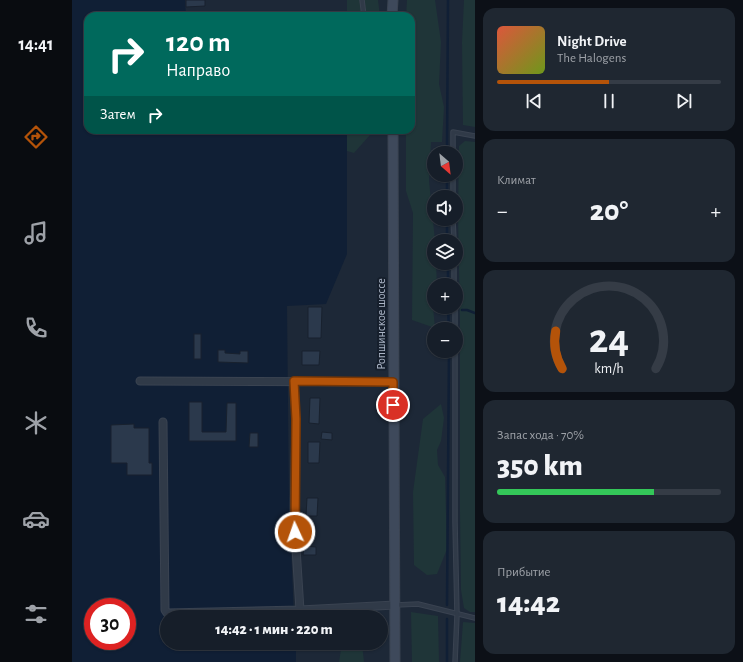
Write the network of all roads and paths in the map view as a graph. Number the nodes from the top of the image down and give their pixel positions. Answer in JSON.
{"nodes":[{"id":1,"x":362,"y":0,"type":"edge"},
{"id":2,"x":392,"y":0,"type":"edge"},
{"id":3,"x":364,"y":12,"type":"edge"},
{"id":4,"x":392,"y":12,"type":"edge"},
{"id":5,"x":393,"y":134,"type":"edge"},
{"id":6,"x":475,"y":136,"type":"edge"},
{"id":7,"x":453,"y":146,"type":"edge"},
{"id":8,"x":455,"y":358,"type":"edge"},
{"id":9,"x":140,"y":380,"type":"dead end"},
{"id":10,"x":294,"y":381,"type":"junction"},
{"id":11,"x":393,"y":382,"type":"junction"},
{"id":12,"x":163,"y":422,"type":"dead end"},
{"id":13,"x":395,"y":605,"type":"junction"},
{"id":14,"x":165,"y":610,"type":"edge"},
{"id":15,"x":300,"y":610,"type":"joint"},
{"id":16,"x":457,"y":615,"type":"junction"},
{"id":17,"x":475,"y":618,"type":"edge"},
{"id":18,"x":395,"y":662,"type":"edge"},
{"id":19,"x":455,"y":662,"type":"edge"}],
"edges":[{"from":1,"to":3,"type":"lane"},
{"from":2,"to":4,"type":"main road"},
{"from":5,"to":11,"type":"main road","name":"Ропшинское шоссе"},
{"from":6,"to":7,"type":"lane"},
{"from":8,"to":16,"type":"lane"},
{"from":9,"to":10,"type":"street"},
{"from":10,"to":11,"type":"street"},
{"from":10,"to":15,"type":"street"},
{"from":11,"to":13,"type":"main road","name":"Ропшинское шоссе"},
{"from":12,"to":14,"type":"street"},
{"from":13,"to":15,"type":"street"},
{"from":13,"to":16,"type":"lane"},
{"from":13,"to":18,"type":"main road","name":"Ропшинское шоссе"},
{"from":16,"to":17,"type":"lane"},
{"from":16,"to":19,"type":"lane"}]}
